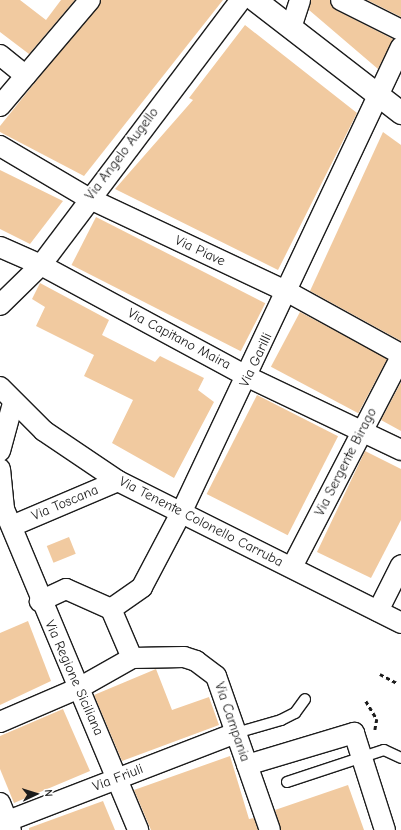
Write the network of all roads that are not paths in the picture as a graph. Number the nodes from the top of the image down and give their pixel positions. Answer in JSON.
{"nodes":[{"id":1,"x":90,"y":0,"type":"edge"},
{"id":2,"x":241,"y":0,"type":"edge"},
{"id":3,"x":255,"y":0,"type":"edge"},
{"id":4,"x":300,"y":0,"type":"edge"},
{"id":5,"x":341,"y":0,"type":"edge"},
{"id":6,"x":291,"y":28,"type":"junction"},
{"id":7,"x":401,"y":30,"type":"edge"},
{"id":8,"x":401,"y":47,"type":"edge"},
{"id":9,"x":0,"y":55,"type":"edge"},
{"id":10,"x":26,"y":76,"type":"junction"},
{"id":11,"x":377,"y":95,"type":"junction"},
{"id":12,"x":0,"y":106,"type":"edge"},
{"id":13,"x":401,"y":113,"type":"edge"},
{"id":14,"x":0,"y":146,"type":"edge"},
{"id":15,"x":88,"y":198,"type":"junction"},
{"id":16,"x":0,"y":247,"type":"edge"},
{"id":17,"x":41,"y":264,"type":"junction"},
{"id":18,"x":288,"y":292,"type":"junction"},
{"id":19,"x":0,"y":305,"type":"edge"},
{"id":20,"x":401,"y":354,"type":"edge"},
{"id":21,"x":401,"y":357,"type":"edge"},
{"id":22,"x":248,"y":376,"type":"junction"},
{"id":23,"x":0,"y":387,"type":"edge"},
{"id":24,"x":13,"y":403,"type":"junction"},
{"id":25,"x":361,"y":431,"type":"junction"},
{"id":26,"x":401,"y":450,"type":"edge"},
{"id":27,"x":0,"y":451,"type":"edge"},
{"id":28,"x":0,"y":469,"type":"edge"},
{"id":29,"x":118,"y":481,"type":"junction"},
{"id":30,"x":182,"y":511,"type":"junction"},
{"id":31,"x":5,"y":515,"type":"edge"},
{"id":32,"x":401,"y":565,"type":"edge"},
{"id":33,"x":292,"y":567,"type":"junction"},
{"id":34,"x":40,"y":601,"type":"junction"},
{"id":35,"x":111,"y":609,"type":"junction"},
{"id":36,"x":378,"y":611,"type":"junction"},
{"id":37,"x":401,"y":623,"type":"edge"},
{"id":38,"x":132,"y":658,"type":"junction"},
{"id":39,"x":79,"y":688,"type":"junction"},
{"id":40,"x":305,"y":699,"type":"dead end"},
{"id":41,"x":0,"y":722,"type":"edge"},
{"id":42,"x":236,"y":734,"type":"junction"},
{"id":43,"x":362,"y":757,"type":"junction"},
{"id":44,"x":401,"y":758,"type":"edge"},
{"id":45,"x":246,"y":765,"type":"junction"},
{"id":46,"x":117,"y":778,"type":"junction"},
{"id":47,"x":287,"y":782,"type":"dead end"},
{"id":48,"x":0,"y":803,"type":"edge"},
{"id":49,"x":6,"y":825,"type":"edge"},
{"id":50,"x":263,"y":828,"type":"edge"},
{"id":51,"x":138,"y":830,"type":"edge"},
{"id":52,"x":385,"y":830,"type":"edge"}],
"edges":[{"from":1,"to":10,"type":"street"},
{"from":2,"to":15,"type":"street","name":"Via Angelo Augello"},
{"from":3,"to":6,"type":"street"},
{"from":4,"to":6,"type":"street"},
{"from":5,"to":7,"type":"street"},
{"from":6,"to":11,"type":"street"},
{"from":8,"to":11,"type":"street","name":"Via Garilli"},
{"from":9,"to":10,"type":"street"},
{"from":10,"to":12,"type":"street"},
{"from":11,"to":13,"type":"street"},
{"from":11,"to":18,"type":"street","name":"Via Garilli"},
{"from":14,"to":15,"type":"street","name":"Via Piave"},
{"from":15,"to":17,"type":"street","name":"Via Angelo Augello"},
{"from":15,"to":18,"type":"street","name":"Via Piave"},
{"from":16,"to":17,"type":"street","name":"Via Capitano Maira"},
{"from":17,"to":19,"type":"street","name":"Via Angelo Augello"},
{"from":17,"to":22,"type":"street","name":"Via Capitano Maira"},
{"from":18,"to":20,"type":"street","name":"Via Piave"},
{"from":18,"to":22,"type":"street","name":"Via Garilli"},
{"from":21,"to":25,"type":"street","name":"Via Sergente Birago"},
{"from":22,"to":25,"type":"street","name":"Via Capitano Maira"},
{"from":22,"to":30,"type":"street","name":"Via Garilli"},
{"from":23,"to":24,"type":"street","name":"Via Tenente Colonello Carruba"},
{"from":24,"to":27,"type":"street"},
{"from":24,"to":29,"type":"street","name":"Via Tenente Colonello Carruba"},
{"from":25,"to":26,"type":"street","name":"Via Capitano Maira"},
{"from":25,"to":33,"type":"street","name":"Via Sergente Birago"},
{"from":28,"to":31,"type":"street","name":"Via Regione Siciliana"},
{"from":29,"to":30,"type":"street","name":"Via Tenente Colonello Carruba"},
{"from":29,"to":31,"type":"street","name":"Via Toscana"},
{"from":30,"to":33,"type":"street","name":"Via Tenente Colonello Carruba"},
{"from":30,"to":35,"type":"street","name":"Via Garilli"},
{"from":31,"to":34,"type":"street","name":"Via Regione Siciliana"},
{"from":32,"to":36,"type":"street"},
{"from":33,"to":36,"type":"street","name":"Via Tenente Colonello Carruba"},
{"from":34,"to":35,"type":"street"},
{"from":34,"to":39,"type":"street","name":"Via Regione Siciliana"},
{"from":35,"to":38,"type":"street"},
{"from":36,"to":37,"type":"street","name":"Via Tenente Colonello Carruba"},
{"from":38,"to":39,"type":"street"},
{"from":38,"to":42,"type":"street","name":"Via Campania"},
{"from":39,"to":41,"type":"street"},
{"from":39,"to":46,"type":"street","name":"Via Regione Siciliana"},
{"from":40,"to":42,"type":"lane"},
{"from":42,"to":45,"type":"street","name":"Via Campania"},
{"from":42,"to":46,"type":"street","name":"Via Friuli"},
{"from":43,"to":44,"type":"lane"},
{"from":43,"to":45,"type":"street"},
{"from":43,"to":47,"type":"lane"},
{"from":43,"to":52,"type":"street"},
{"from":45,"to":50,"type":"street","name":"Via Campania"},
{"from":46,"to":49,"type":"street","name":"Via Friuli"},
{"from":46,"to":51,"type":"street","name":"Via Regione Siciliana"},
{"from":48,"to":49,"type":"street"}]}
